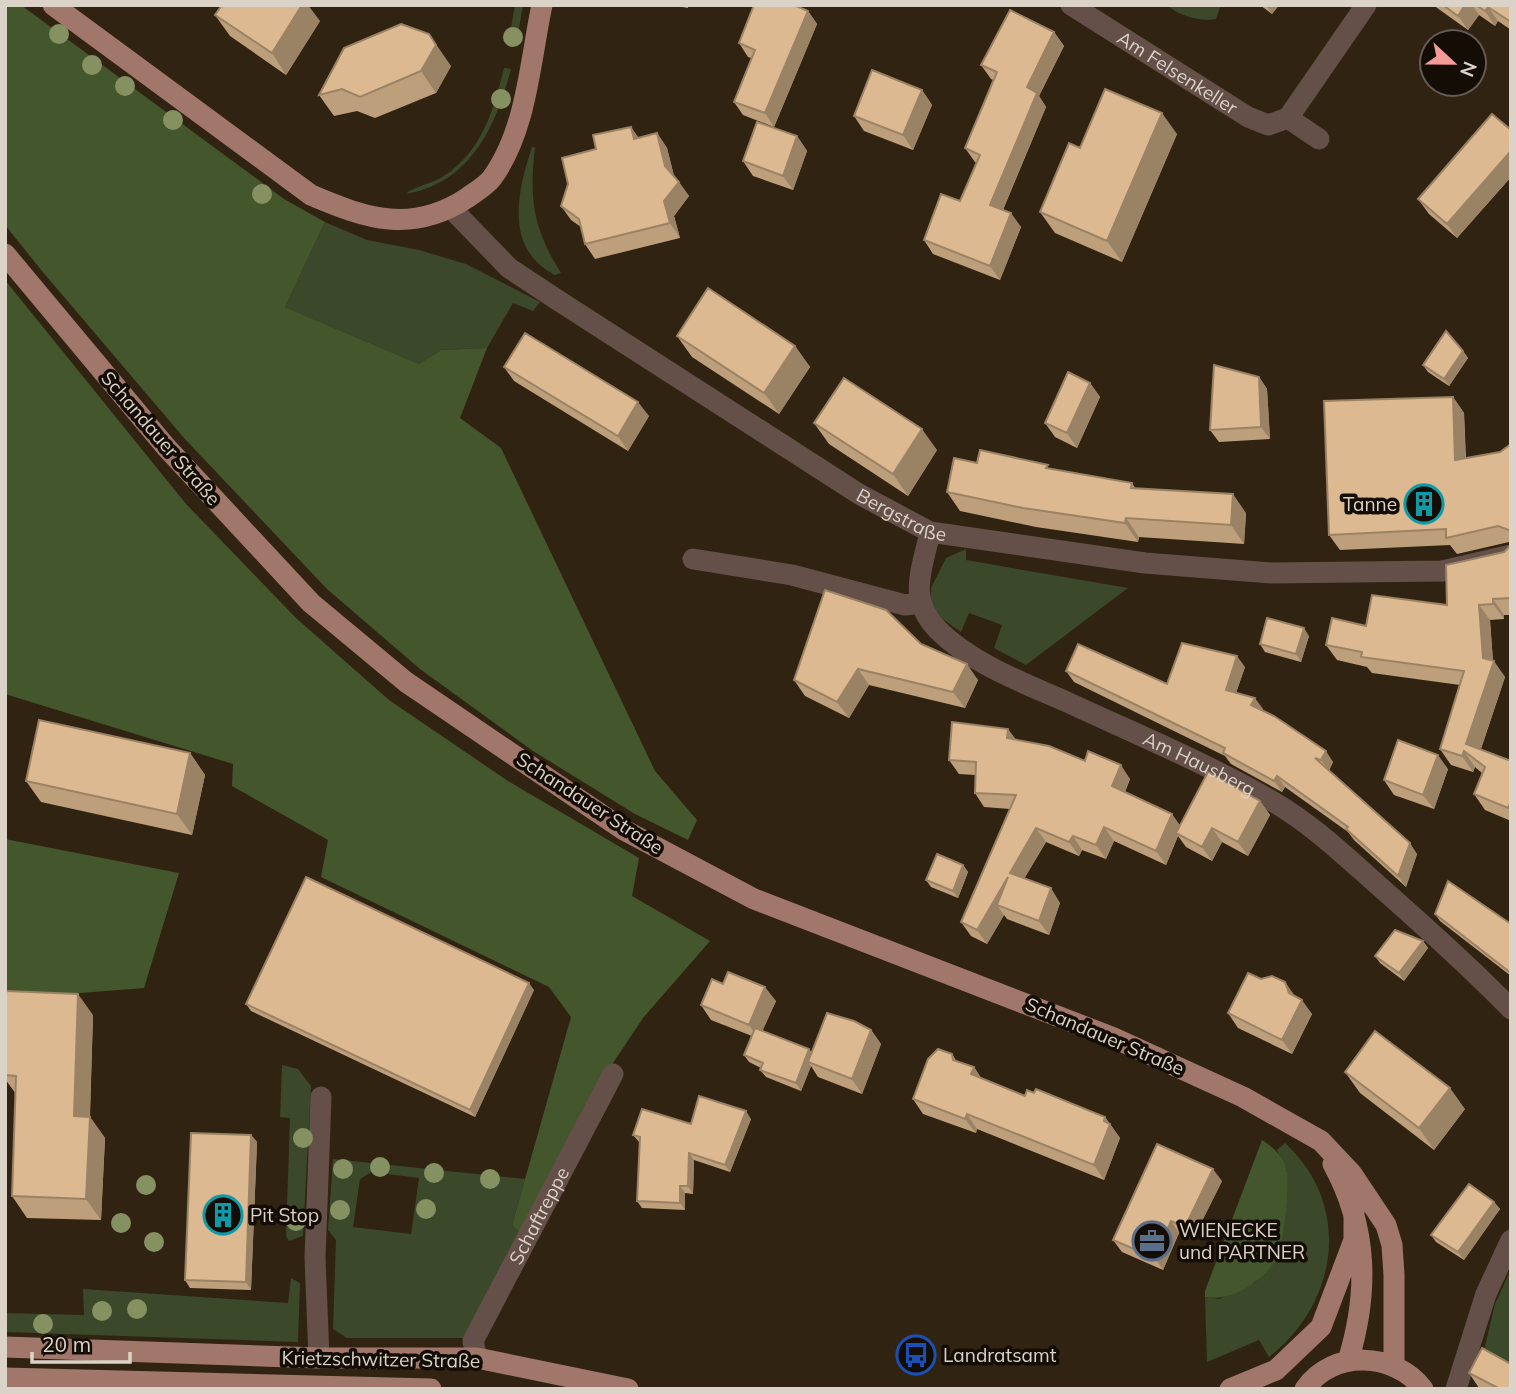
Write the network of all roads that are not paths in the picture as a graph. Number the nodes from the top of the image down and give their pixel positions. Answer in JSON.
{"nodes":[{"id":1,"x":53,"y":5,"type":"edge"},
{"id":2,"x":542,"y":5,"type":"edge"},
{"id":3,"x":1071,"y":5,"type":"edge"},
{"id":4,"x":1366,"y":5,"type":"edge"},
{"id":5,"x":1288,"y":118,"type":"junction"},
{"id":6,"x":1319,"y":139,"type":"dead end"},
{"id":7,"x":451,"y":208,"type":"junction"},
{"id":8,"x":5,"y":254,"type":"edge"},
{"id":9,"x":930,"y":532,"type":"junction"},
{"id":10,"x":1511,"y":555,"type":"edge"},
{"id":11,"x":693,"y":559,"type":"dead end"},
{"id":12,"x":920,"y":603,"type":"junction"},
{"id":13,"x":1511,"y":1009,"type":"edge"},
{"id":14,"x":613,"y":1074,"type":"dead end"},
{"id":15,"x":321,"y":1097,"type":"dead end"},
{"id":16,"x":1321,"y":1141,"type":"junction"},
{"id":17,"x":1354,"y":1212,"type":"junction"},
{"id":18,"x":1511,"y":1240,"type":"edge"},
{"id":19,"x":5,"y":1347,"type":"edge"},
{"id":20,"x":319,"y":1358,"type":"junction"},
{"id":21,"x":477,"y":1358,"type":"junction"},
{"id":22,"x":1348,"y":1361,"type":"junction"},
{"id":23,"x":1394,"y":1366,"type":"junction"},
{"id":24,"x":5,"y":1378,"type":"edge"},
{"id":25,"x":82,"y":1378,"type":"junction"},
{"id":26,"x":58,"y":1389,"type":"edge"},
{"id":27,"x":431,"y":1389,"type":"edge"},
{"id":28,"x":628,"y":1389,"type":"edge"},
{"id":29,"x":1230,"y":1389,"type":"edge"},
{"id":30,"x":1305,"y":1389,"type":"edge"},
{"id":31,"x":1423,"y":1389,"type":"edge"},
{"id":32,"x":1455,"y":1389,"type":"edge"}],
"edges":[{"from":1,"to":7,"type":"main road"},
{"from":2,"to":7,"type":"main road"},
{"from":3,"to":5,"type":"street","name":"Am Felsenkeller"},
{"from":4,"to":5,"type":"street"},
{"from":5,"to":6,"type":"street"},
{"from":7,"to":9,"type":"street","name":"Bergstraße"},
{"from":8,"to":16,"type":"main road","name":"Schandauer Straße"},
{"from":9,"to":10,"type":"street","name":"Bergstraße"},
{"from":9,"to":12,"type":"street"},
{"from":11,"to":12,"type":"street"},
{"from":12,"to":13,"type":"street","name":"Am Hausberg"},
{"from":14,"to":21,"type":"street","name":"Schaftreppe"},
{"from":15,"to":20,"type":"street"},
{"from":16,"to":17,"type":"main road"},
{"from":16,"to":23,"type":"main road","name":"Schandauer Straße"},
{"from":17,"to":22,"type":"main road"},
{"from":17,"to":29,"type":"main road"},
{"from":18,"to":32,"type":"street"},
{"from":19,"to":20,"type":"main road","name":"Krietzschwitzer Straße"},
{"from":20,"to":21,"type":"main road","name":"Krietzschwitzer Straße"},
{"from":21,"to":28,"type":"main road","name":"Krietzschwitzer Straße"},
{"from":22,"to":23,"type":"main road"},
{"from":22,"to":30,"type":"main road"},
{"from":23,"to":31,"type":"main road"},
{"from":24,"to":25,"type":"main road","name":"Krietzschwitzer Straße"},
{"from":25,"to":26,"type":"main road"},
{"from":25,"to":27,"type":"main road","name":"Krietzschwitzer Straße"}]}
